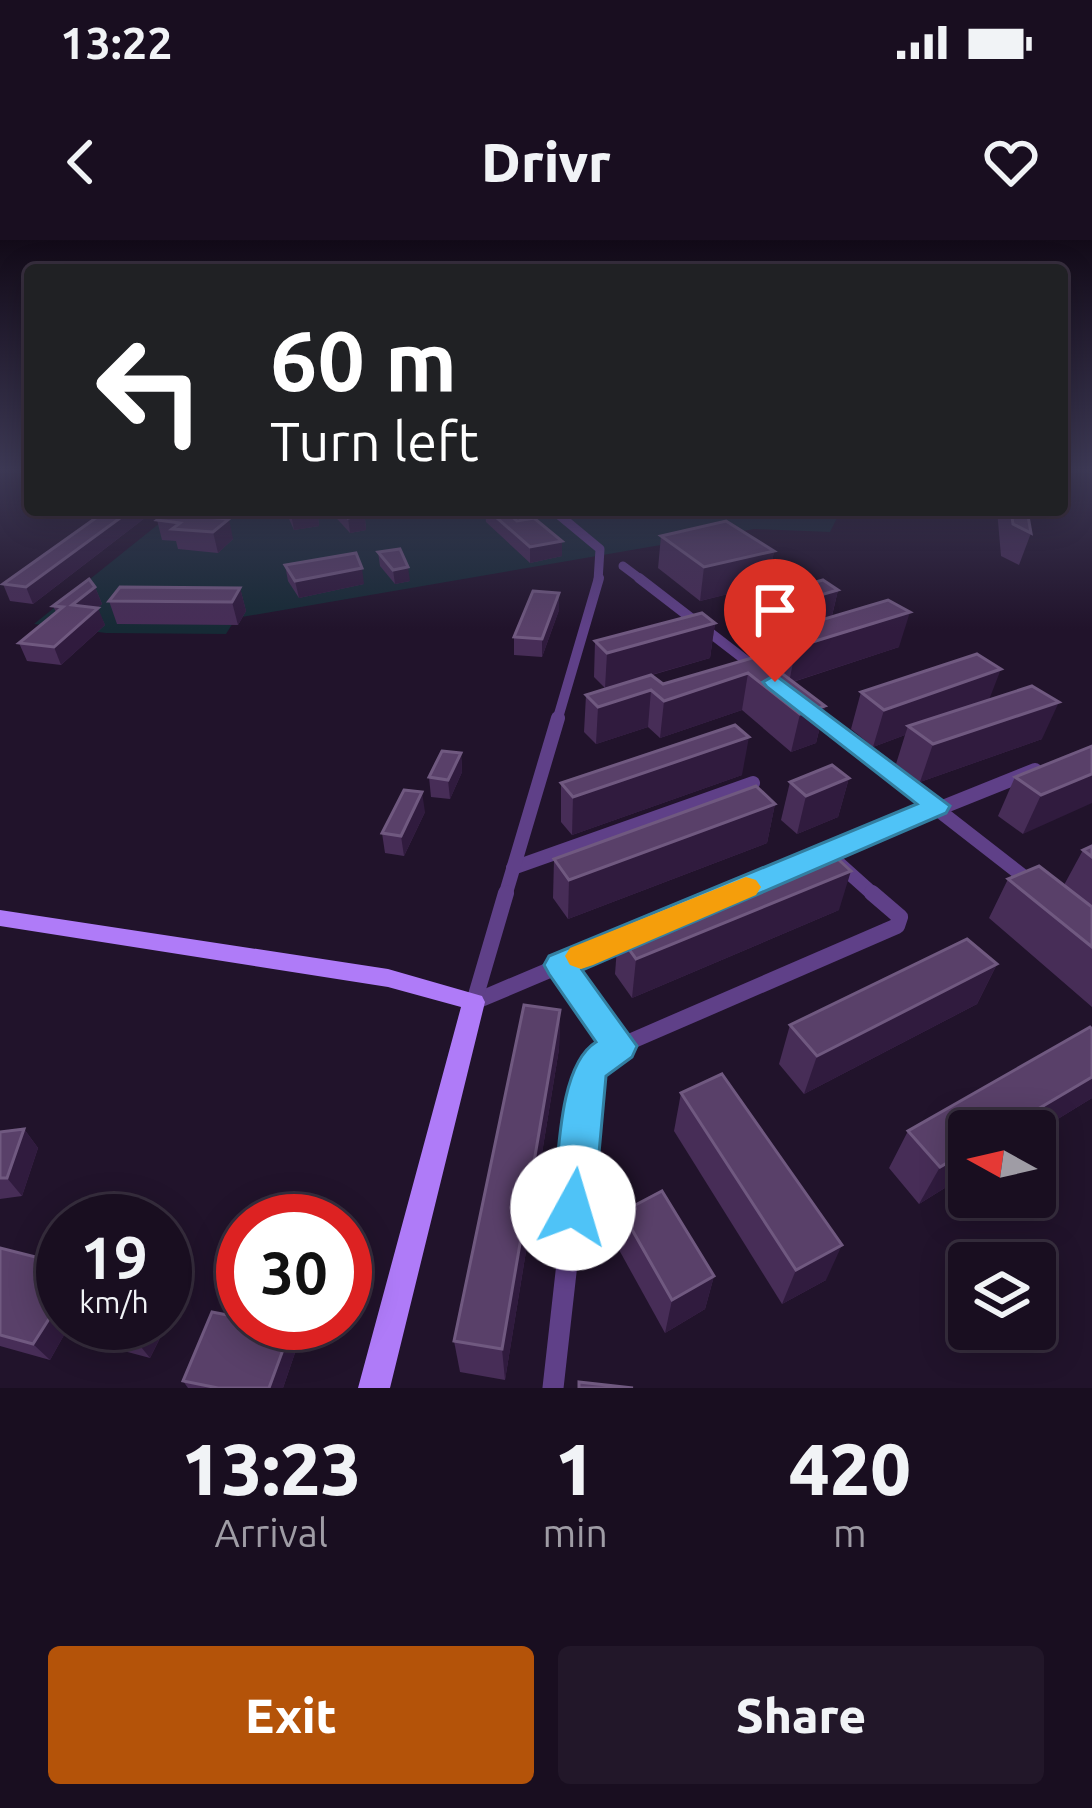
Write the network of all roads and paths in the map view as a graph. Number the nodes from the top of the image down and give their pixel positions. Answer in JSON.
{"nodes":[{"id":1,"x":567,"y":522,"type":"edge"},
{"id":2,"x":623,"y":566,"type":"dead end"},
{"id":3,"x":778,"y":685,"type":"edge"},
{"id":4,"x":795,"y":698,"type":"edge"},
{"id":5,"x":1048,"y":765,"type":"edge"},
{"id":6,"x":753,"y":783,"type":"edge"},
{"id":7,"x":937,"y":806,"type":"junction"},
{"id":8,"x":827,"y":853,"type":"junction"},
{"id":9,"x":807,"y":862,"type":"edge"},
{"id":10,"x":513,"y":868,"type":"junction"},
{"id":11,"x":1040,"y":889,"type":"edge"},
{"id":12,"x":0,"y":918,"type":"edge"},
{"id":13,"x":642,"y":931,"type":"edge"},
{"id":14,"x":560,"y":965,"type":"junction"},
{"id":15,"x":474,"y":1001,"type":"junction"},
{"id":16,"x":620,"y":1046,"type":"junction"},
{"id":17,"x":374,"y":1388,"type":"edge"},
{"id":18,"x":553,"y":1388,"type":"edge"}],
"edges":[{"from":1,"to":10,"type":"street"},
{"from":2,"to":3,"type":"street"},
{"from":4,"to":7,"type":"street"},
{"from":5,"to":7,"type":"street"},
{"from":6,"to":10,"type":"street"},
{"from":7,"to":8,"type":"street"},
{"from":7,"to":11,"type":"street"},
{"from":8,"to":9,"type":"street"},
{"from":8,"to":16,"type":"street"},
{"from":10,"to":15,"type":"street"},
{"from":12,"to":15,"type":"main road"},
{"from":13,"to":14,"type":"street"},
{"from":14,"to":15,"type":"street"},
{"from":14,"to":16,"type":"street"},
{"from":15,"to":17,"type":"main road"},
{"from":16,"to":18,"type":"street"}]}
